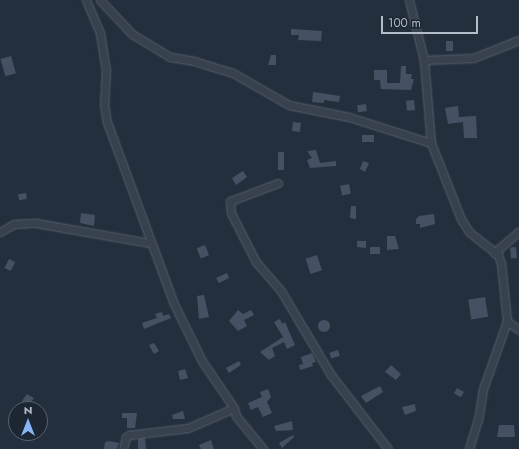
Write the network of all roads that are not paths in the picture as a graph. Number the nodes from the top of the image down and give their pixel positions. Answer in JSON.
{"nodes":[{"id":1,"x":86,"y":0,"type":"edge"},
{"id":2,"x":100,"y":0,"type":"edge"},
{"id":3,"x":409,"y":0,"type":"edge"},
{"id":4,"x":519,"y":40,"type":"edge"},
{"id":5,"x":424,"y":60,"type":"junction"},
{"id":6,"x":431,"y":143,"type":"junction"},
{"id":7,"x":278,"y":183,"type":"dead end"},
{"id":8,"x":519,"y":231,"type":"edge"},
{"id":9,"x":0,"y":232,"type":"edge"},
{"id":10,"x":150,"y":242,"type":"junction"},
{"id":11,"x":494,"y":253,"type":"junction"},
{"id":12,"x":507,"y":321,"type":"junction"},
{"id":13,"x":519,"y":330,"type":"edge"},
{"id":14,"x":234,"y":408,"type":"junction"},
{"id":15,"x":123,"y":449,"type":"edge"},
{"id":16,"x":263,"y":449,"type":"edge"},
{"id":17,"x":388,"y":449,"type":"edge"},
{"id":18,"x":469,"y":449,"type":"edge"}],
"edges":[{"from":1,"to":10,"type":"street"},
{"from":2,"to":6,"type":"street"},
{"from":3,"to":5,"type":"street"},
{"from":4,"to":5,"type":"street"},
{"from":5,"to":6,"type":"street"},
{"from":6,"to":11,"type":"street"},
{"from":7,"to":17,"type":"street"},
{"from":8,"to":11,"type":"street"},
{"from":9,"to":10,"type":"street"},
{"from":10,"to":14,"type":"street"},
{"from":11,"to":12,"type":"street"},
{"from":12,"to":13,"type":"street"},
{"from":12,"to":18,"type":"street"},
{"from":14,"to":15,"type":"street"},
{"from":14,"to":16,"type":"street"}]}
